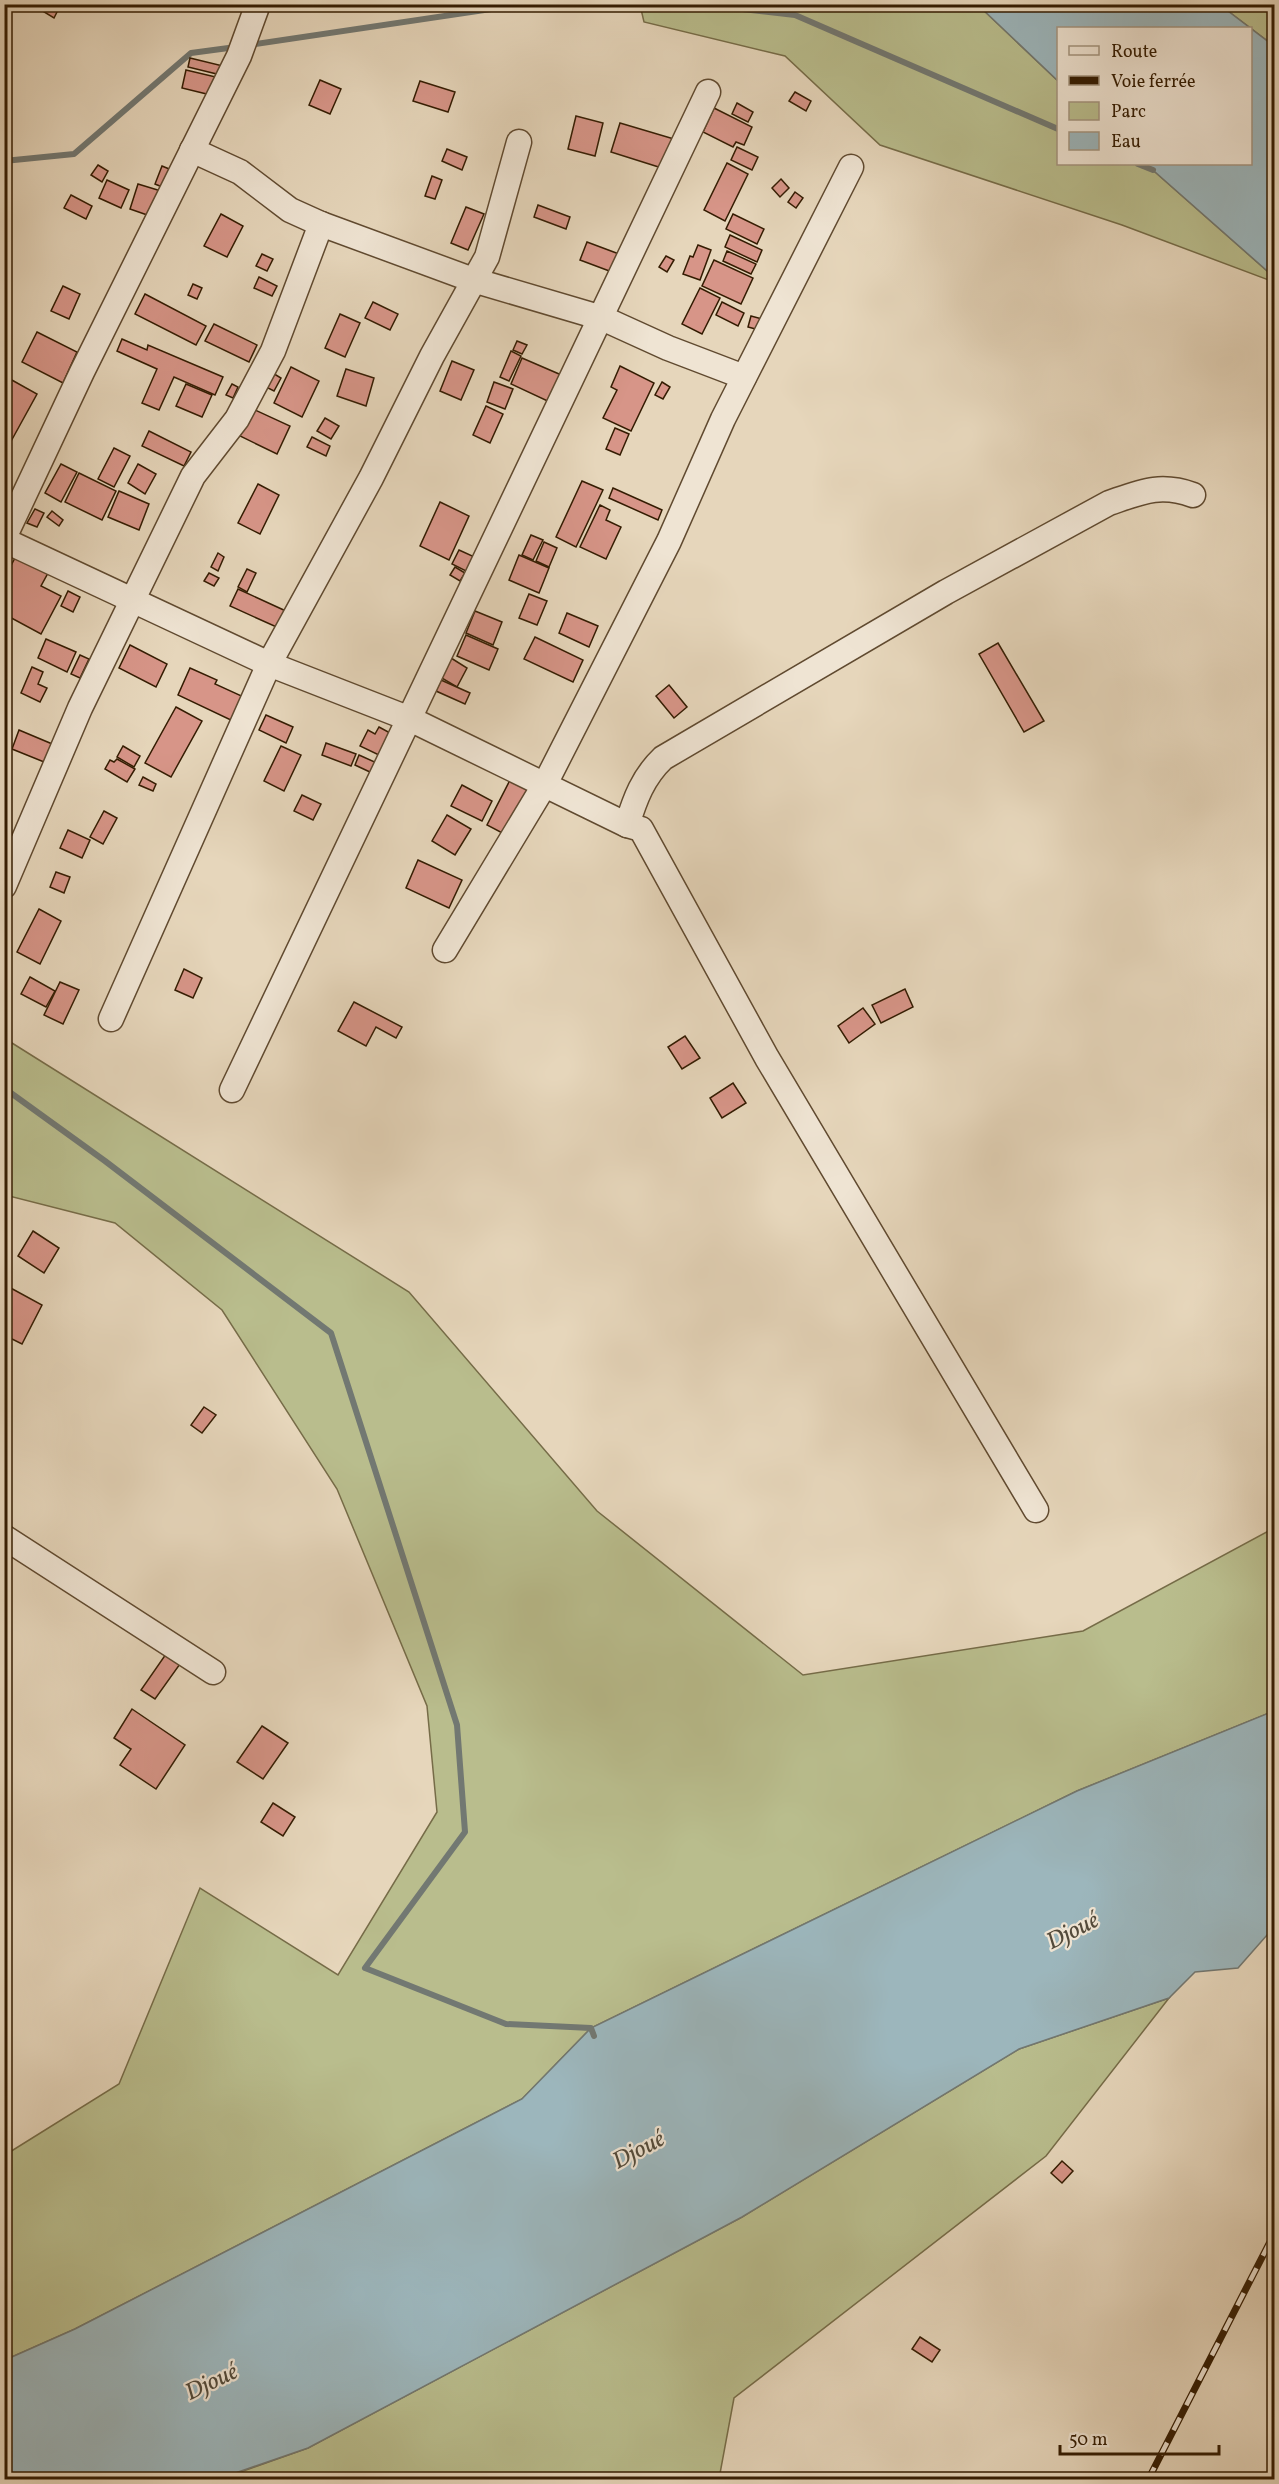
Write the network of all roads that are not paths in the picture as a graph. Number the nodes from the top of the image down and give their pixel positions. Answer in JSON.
{"nodes":[{"id":1,"x":258,"y":4,"type":"edge"},
{"id":2,"x":708,"y":92,"type":"dead end"},
{"id":3,"x":519,"y":142,"type":"dead end"},
{"id":4,"x":192,"y":150,"type":"junction"},
{"id":5,"x":851,"y":167,"type":"dead end"},
{"id":6,"x":321,"y":224,"type":"junction"},
{"id":7,"x":473,"y":280,"type":"junction"},
{"id":8,"x":602,"y":318,"type":"junction"},
{"id":9,"x":744,"y":377,"type":"junction"},
{"id":10,"x":1193,"y":495,"type":"dead end"},
{"id":11,"x":4,"y":539,"type":"edge"},
{"id":12,"x":132,"y":600,"type":"junction"},
{"id":13,"x":269,"y":664,"type":"junction"},
{"id":14,"x":410,"y":719,"type":"junction"},
{"id":15,"x":545,"y":784,"type":"junction"},
{"id":16,"x":627,"y":825,"type":"junction"},
{"id":17,"x":4,"y":886,"type":"edge"},
{"id":18,"x":445,"y":950,"type":"dead end"},
{"id":19,"x":111,"y":1019,"type":"dead end"},
{"id":20,"x":232,"y":1090,"type":"dead end"},
{"id":21,"x":1036,"y":1510,"type":"dead end"},
{"id":22,"x":4,"y":1537,"type":"edge"},
{"id":23,"x":213,"y":1672,"type":"dead end"}],
"edges":[{"from":1,"to":4,"type":"street"},
{"from":2,"to":8,"type":"street"},
{"from":3,"to":7,"type":"street"},
{"from":4,"to":6,"type":"street"},
{"from":4,"to":11,"type":"street"},
{"from":5,"to":9,"type":"street"},
{"from":6,"to":7,"type":"street"},
{"from":6,"to":12,"type":"street"},
{"from":7,"to":8,"type":"street"},
{"from":7,"to":13,"type":"street"},
{"from":8,"to":9,"type":"street"},
{"from":8,"to":14,"type":"street"},
{"from":9,"to":15,"type":"street"},
{"from":10,"to":16,"type":"street"},
{"from":11,"to":12,"type":"street"},
{"from":12,"to":13,"type":"street"},
{"from":12,"to":17,"type":"street"},
{"from":13,"to":14,"type":"street"},
{"from":13,"to":19,"type":"street"},
{"from":14,"to":15,"type":"street"},
{"from":14,"to":20,"type":"street"},
{"from":15,"to":16,"type":"street"},
{"from":15,"to":18,"type":"street"},
{"from":16,"to":21,"type":"street"},
{"from":22,"to":23,"type":"street"}]}
